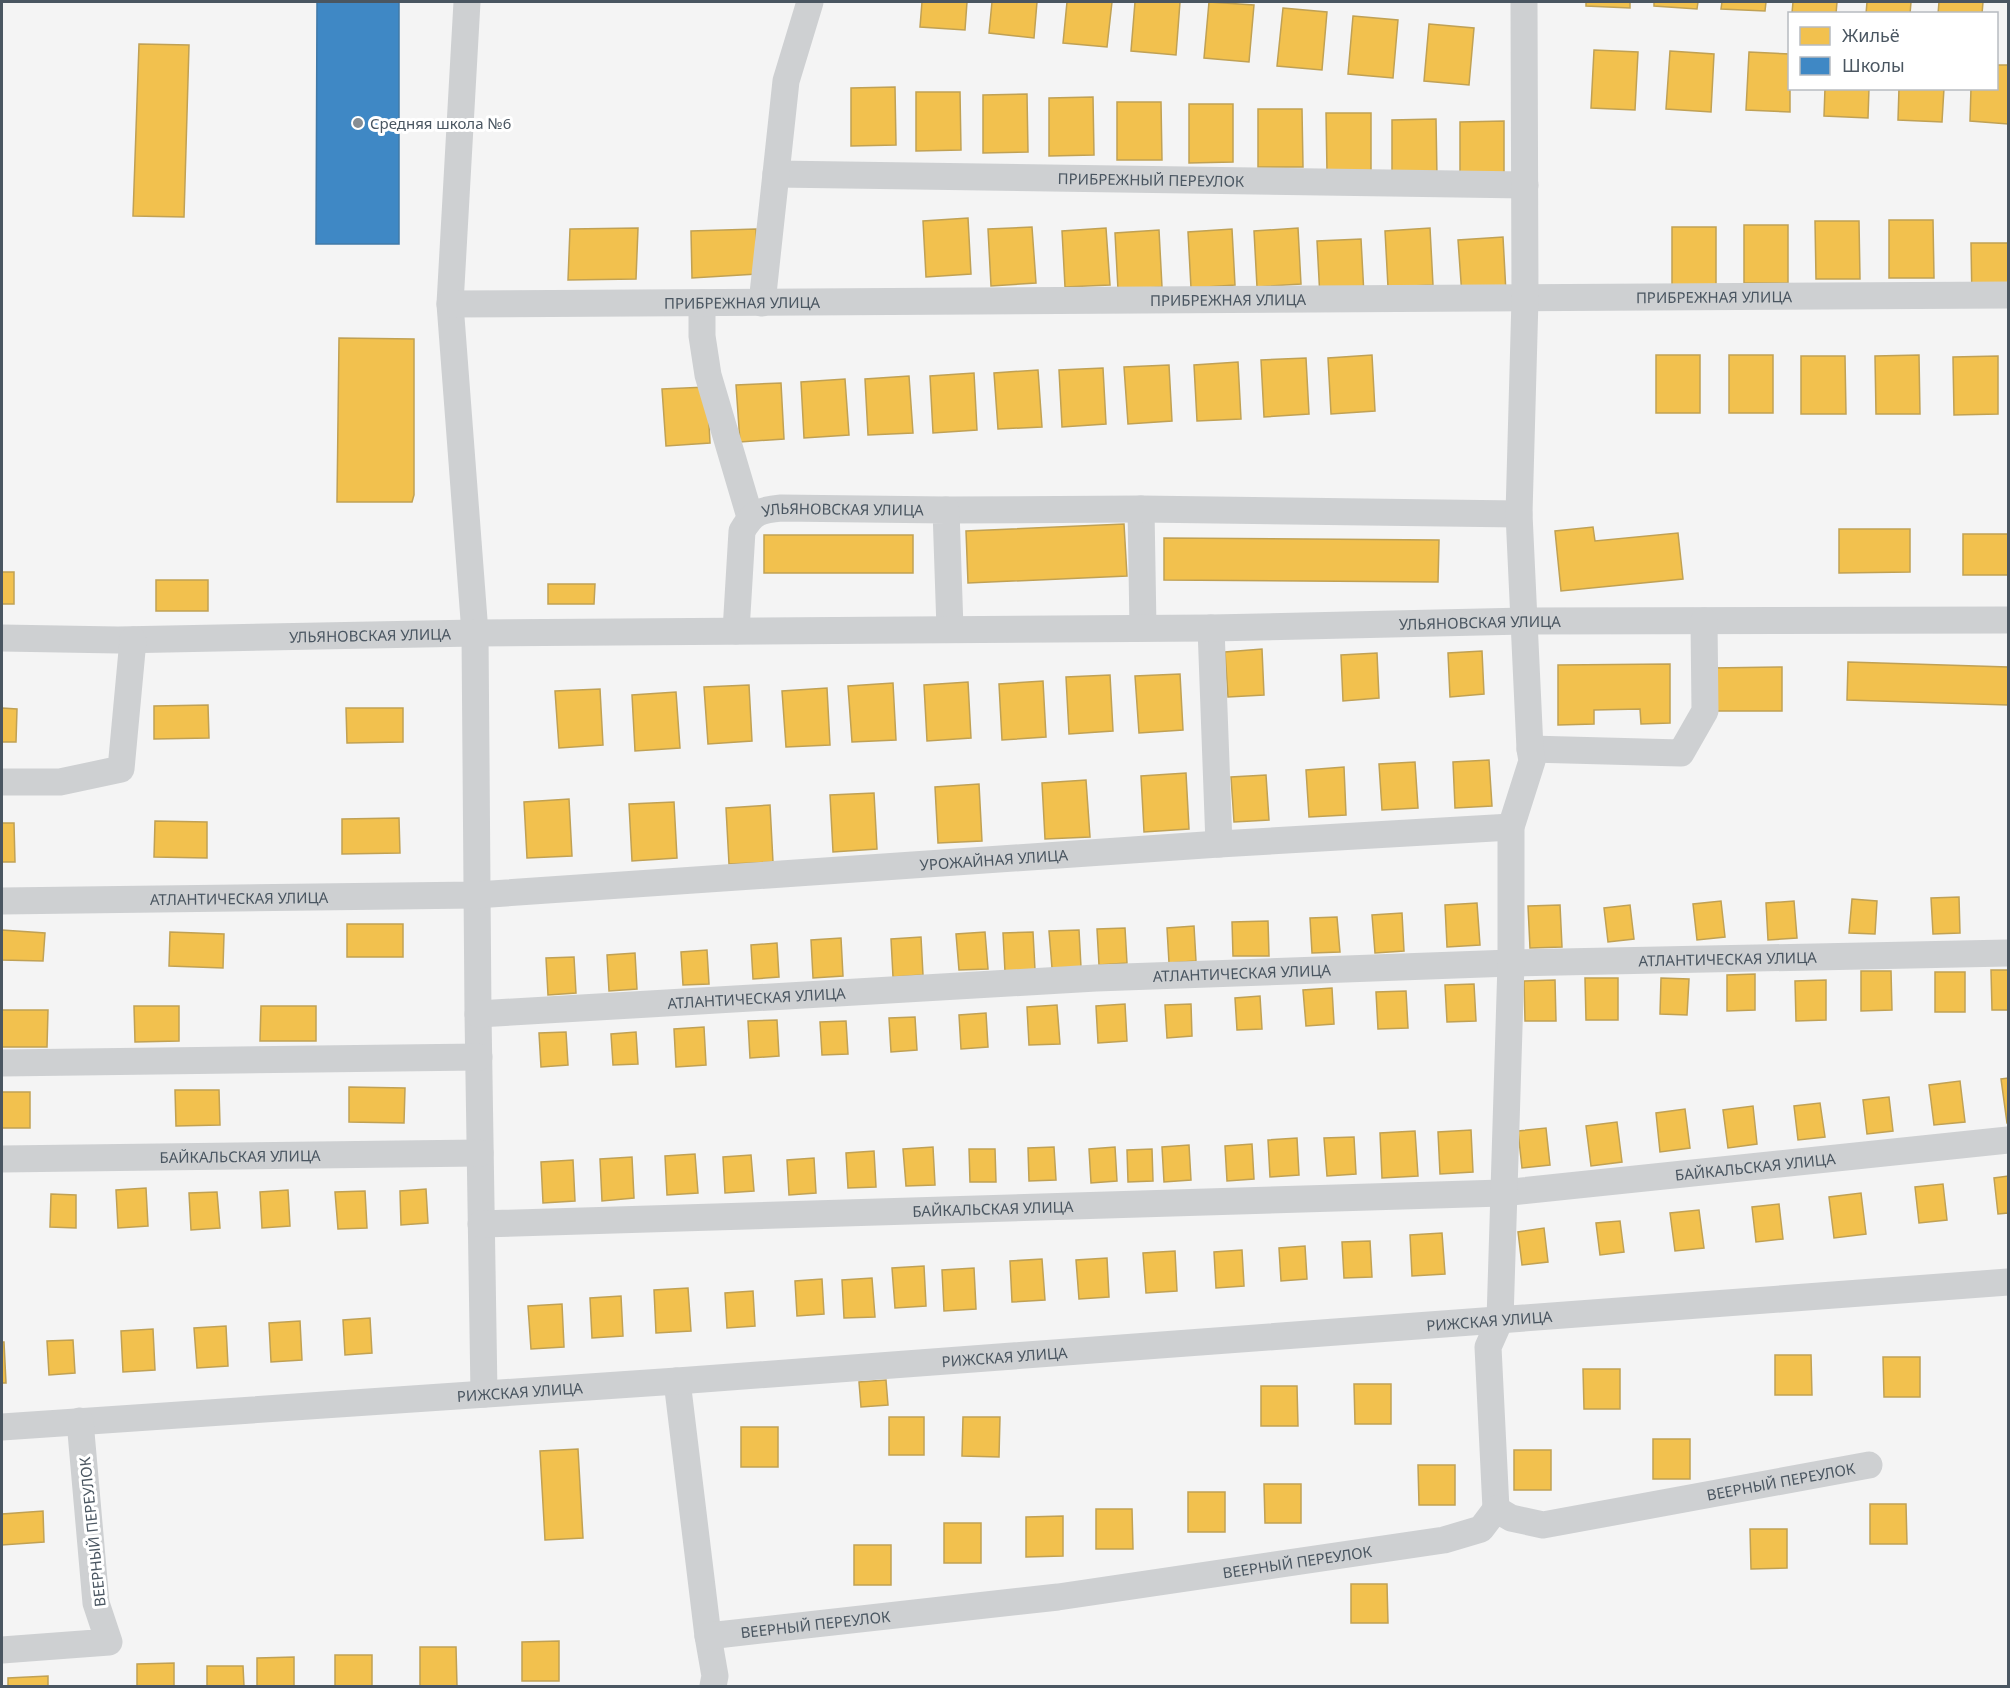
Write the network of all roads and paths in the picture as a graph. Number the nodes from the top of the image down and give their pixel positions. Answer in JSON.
{"nodes":[{"id":1,"x":467,"y":2,"type":"edge"},
{"id":2,"x":810,"y":2,"type":"edge"},
{"id":3,"x":1524,"y":2,"type":"edge"},
{"id":4,"x":776,"y":174,"type":"junction"},
{"id":5,"x":1525,"y":185,"type":"junction"},
{"id":6,"x":2008,"y":295,"type":"edge"},
{"id":7,"x":1525,"y":299,"type":"junction"},
{"id":8,"x":702,"y":303,"type":"junction"},
{"id":9,"x":762,"y":303,"type":"junction"},
{"id":10,"x":450,"y":304,"type":"junction"},
{"id":11,"x":1141,"y":509,"type":"junction"},
{"id":12,"x":946,"y":510,"type":"junction"},
{"id":13,"x":1519,"y":514,"type":"junction"},
{"id":14,"x":750,"y":518,"type":"junction"},
{"id":15,"x":2008,"y":620,"type":"edge"},
{"id":16,"x":1525,"y":621,"type":"junction"},
{"id":17,"x":1704,"y":621,"type":"junction"},
{"id":18,"x":1143,"y":628,"type":"junction"},
{"id":19,"x":1211,"y":628,"type":"junction"},
{"id":20,"x":950,"y":629,"type":"junction"},
{"id":21,"x":736,"y":631,"type":"junction"},
{"id":22,"x":475,"y":633,"type":"junction"},
{"id":23,"x":2,"y":638,"type":"edge"},
{"id":24,"x":133,"y":640,"type":"junction"},
{"id":25,"x":1530,"y":748,"type":"junction"},
{"id":26,"x":2,"y":782,"type":"edge"},
{"id":27,"x":1510,"y":827,"type":"junction"},
{"id":28,"x":1219,"y":844,"type":"junction"},
{"id":29,"x":476,"y":895,"type":"junction"},
{"id":30,"x":2,"y":901,"type":"edge"},
{"id":31,"x":2008,"y":953,"type":"edge"},
{"id":32,"x":1511,"y":963,"type":"junction"},
{"id":33,"x":477,"y":1014,"type":"junction"},
{"id":34,"x":479,"y":1057,"type":"junction"},
{"id":35,"x":2,"y":1063,"type":"edge"},
{"id":36,"x":2008,"y":1140,"type":"edge"},
{"id":37,"x":480,"y":1153,"type":"junction"},
{"id":38,"x":2,"y":1159,"type":"edge"},
{"id":39,"x":1502,"y":1193,"type":"junction"},
{"id":40,"x":481,"y":1224,"type":"junction"},
{"id":41,"x":2008,"y":1282,"type":"edge"},
{"id":42,"x":1500,"y":1320,"type":"junction"},
{"id":43,"x":677,"y":1382,"type":"junction"},
{"id":44,"x":484,"y":1394,"type":"junction"},
{"id":45,"x":80,"y":1421,"type":"junction"},
{"id":46,"x":2,"y":1428,"type":"edge"},
{"id":47,"x":1869,"y":1465,"type":"dead end"},
{"id":48,"x":1496,"y":1509,"type":"junction"},
{"id":49,"x":708,"y":1636,"type":"junction"},
{"id":50,"x":2,"y":1650,"type":"edge"},
{"id":51,"x":713,"y":1686,"type":"edge"}],
"edges":[{"from":1,"to":10,"type":"street"},
{"from":2,"to":4,"type":"street"},
{"from":3,"to":5,"type":"street"},
{"from":4,"to":5,"type":"street","name":"ПРИБРЕЖНЫЙ ПЕРЕУЛОК"},
{"from":4,"to":9,"type":"street"},
{"from":5,"to":7,"type":"street"},
{"from":6,"to":7,"type":"street","name":"ПРИБРЕЖНАЯ УЛИЦА"},
{"from":7,"to":9,"type":"street","name":"ПРИБРЕЖНАЯ УЛИЦА"},
{"from":7,"to":13,"type":"street"},
{"from":8,"to":9,"type":"street","name":"ПРИБРЕЖНАЯ УЛИЦА"},
{"from":8,"to":10,"type":"street","name":"ПРИБРЕЖНАЯ УЛИЦА"},
{"from":8,"to":14,"type":"street"},
{"from":10,"to":22,"type":"street"},
{"from":11,"to":12,"type":"street","name":"УЛЬЯНОВСКАЯ УЛИЦА"},
{"from":11,"to":13,"type":"street","name":"УЛЬЯНОВСКАЯ УЛИЦА"},
{"from":11,"to":18,"type":"street"},
{"from":12,"to":14,"type":"street","name":"УЛЬЯНОВСКАЯ УЛИЦА"},
{"from":12,"to":20,"type":"street","name":"УЛЬЯНОВСКАЯ УЛИЦА"},
{"from":13,"to":16,"type":"street"},
{"from":14,"to":21,"type":"street","name":"УЛЬЯНОВСКАЯ УЛИЦА"},
{"from":15,"to":17,"type":"street","name":"УЛЬЯНОВСКАЯ УЛИЦА"},
{"from":16,"to":17,"type":"street","name":"УЛЬЯНОВСКАЯ УЛИЦА"},
{"from":16,"to":19,"type":"street","name":"УЛЬЯНОВСКАЯ УЛИЦА"},
{"from":16,"to":25,"type":"street"},
{"from":17,"to":25,"type":"street"},
{"from":18,"to":19,"type":"street","name":"УЛЬЯНОВСКАЯ УЛИЦА"},
{"from":18,"to":20,"type":"street","name":"УЛЬЯНОВСКАЯ УЛИЦА"},
{"from":19,"to":28,"type":"street"},
{"from":20,"to":21,"type":"street","name":"УЛЬЯНОВСКАЯ УЛИЦА"},
{"from":21,"to":22,"type":"street","name":"УЛЬЯНОВСКАЯ УЛИЦА"},
{"from":22,"to":24,"type":"street","name":"УЛЬЯНОВСКАЯ УЛИЦА"},
{"from":22,"to":29,"type":"street"},
{"from":23,"to":24,"type":"street","name":"УЛЬЯНОВСКАЯ УЛИЦА"},
{"from":24,"to":26,"type":"street"},
{"from":25,"to":27,"type":"street"},
{"from":27,"to":28,"type":"street","name":"УРОЖАЙНАЯ УЛИЦА"},
{"from":27,"to":32,"type":"street"},
{"from":28,"to":29,"type":"street","name":"УРОЖАЙНАЯ УЛИЦА"},
{"from":29,"to":30,"type":"street","name":"АТЛАНТИЧЕСКАЯ УЛИЦА"},
{"from":29,"to":33,"type":"street"},
{"from":31,"to":32,"type":"street","name":"АТЛАНТИЧЕСКАЯ УЛИЦА"},
{"from":32,"to":33,"type":"street","name":"АТЛАНТИЧЕСКАЯ УЛИЦА"},
{"from":32,"to":39,"type":"street"},
{"from":33,"to":34,"type":"street"},
{"from":34,"to":35,"type":"street"},
{"from":34,"to":37,"type":"street"},
{"from":36,"to":39,"type":"street","name":"БАЙКАЛЬСКАЯ УЛИЦА"},
{"from":37,"to":38,"type":"street","name":"БАЙКАЛЬСКАЯ УЛИЦА"},
{"from":37,"to":40,"type":"street"},
{"from":39,"to":40,"type":"street","name":"БАЙКАЛЬСКАЯ УЛИЦА"},
{"from":39,"to":42,"type":"street"},
{"from":40,"to":44,"type":"street"},
{"from":41,"to":42,"type":"street","name":"РИЖСКАЯ УЛИЦА"},
{"from":42,"to":43,"type":"street","name":"РИЖСКАЯ УЛИЦА"},
{"from":42,"to":48,"type":"street"},
{"from":43,"to":44,"type":"street","name":"РИЖСКАЯ УЛИЦА"},
{"from":43,"to":49,"type":"street"},
{"from":44,"to":45,"type":"street","name":"РИЖСКАЯ УЛИЦА"},
{"from":45,"to":46,"type":"street","name":"РИЖСКАЯ УЛИЦА"},
{"from":45,"to":50,"type":"street","name":"ВЕЕРНЫЙ ПЕРЕУЛОК"},
{"from":47,"to":48,"type":"street","name":"ВЕЕРНЫЙ ПЕРЕУЛОК"},
{"from":48,"to":49,"type":"street","name":"ВЕЕРНЫЙ ПЕРЕУЛОК"},
{"from":49,"to":51,"type":"street"}]}
